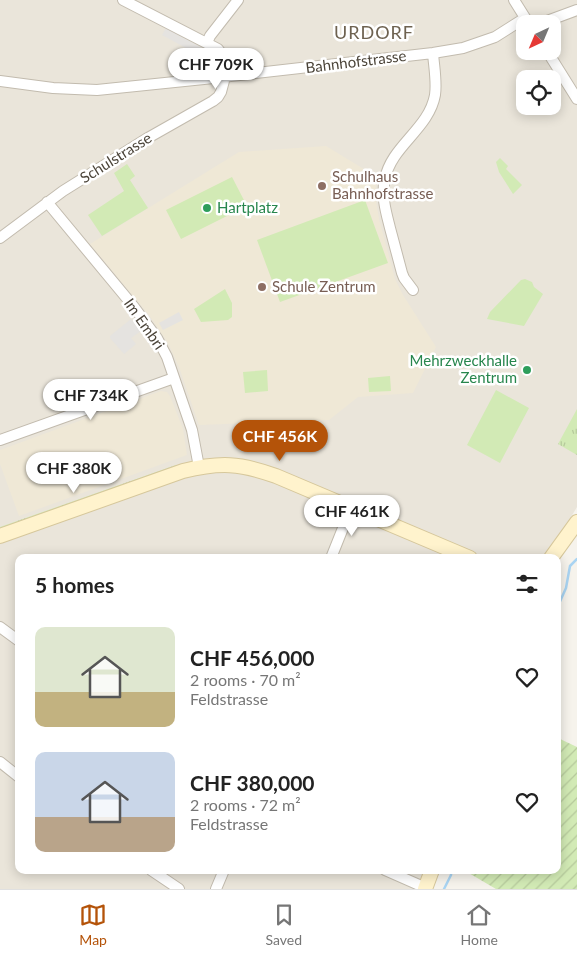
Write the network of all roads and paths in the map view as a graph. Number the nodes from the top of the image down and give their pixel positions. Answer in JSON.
{"nodes":[{"id":1,"x":123,"y":0,"type":"edge"},
{"id":2,"x":238,"y":0,"type":"edge"},
{"id":3,"x":514,"y":0,"type":"edge"},
{"id":4,"x":577,"y":10,"type":"edge"},
{"id":5,"x":523,"y":15,"type":"edge"},
{"id":6,"x":561,"y":16,"type":"edge"},
{"id":7,"x":516,"y":26,"type":"edge"},
{"id":8,"x":207,"y":43,"type":"junction"},
{"id":9,"x":433,"y":53,"type":"junction"},
{"id":10,"x":553,"y":60,"type":"edge"},
{"id":11,"x":224,"y":76,"type":"junction"},
{"id":12,"x":0,"y":81,"type":"edge"},
{"id":13,"x":577,"y":99,"type":"edge"},
{"id":14,"x":48,"y":202,"type":"junction"},
{"id":15,"x":0,"y":238,"type":"edge"},
{"id":16,"x":413,"y":290,"type":"dead end"},
{"id":17,"x":174,"y":378,"type":"junction"},
{"id":18,"x":0,"y":440,"type":"edge"},
{"id":19,"x":199,"y":467,"type":"junction"},
{"id":20,"x":351,"y":508,"type":"junction"},
{"id":21,"x":577,"y":522,"type":"edge"},
{"id":22,"x":0,"y":536,"type":"edge"},
{"id":23,"x":333,"y":554,"type":"edge"},
{"id":24,"x":460,"y":554,"type":"edge"},
{"id":25,"x":554,"y":554,"type":"edge"},
{"id":26,"x":0,"y":627,"type":"edge"},
{"id":27,"x":15,"y":638,"type":"edge"},
{"id":28,"x":0,"y":762,"type":"edge"},
{"id":29,"x":15,"y":774,"type":"edge"},
{"id":30,"x":157,"y":874,"type":"edge"},
{"id":31,"x":222,"y":874,"type":"edge"},
{"id":32,"x":394,"y":874,"type":"edge"},
{"id":33,"x":430,"y":874,"type":"edge"},
{"id":34,"x":425,"y":888,"type":"edge"},
{"id":35,"x":179,"y":889,"type":"edge"},
{"id":36,"x":216,"y":889,"type":"edge"}],
"edges":[{"from":1,"to":8,"type":"street"},
{"from":2,"to":8,"type":"street"},
{"from":3,"to":5,"type":"street"},
{"from":4,"to":6,"type":"street"},
{"from":7,"to":9,"type":"street","name":"Bahnhofstrasse"},
{"from":8,"to":11,"type":"street"},
{"from":9,"to":11,"type":"street","name":"Bahnhofstrasse"},
{"from":9,"to":16,"type":"street"},
{"from":10,"to":13,"type":"street"},
{"from":11,"to":12,"type":"street","name":"Bahnhofstrasse"},
{"from":11,"to":14,"type":"street","name":"Schulstrasse"},
{"from":14,"to":15,"type":"street","name":"Schulstrasse"},
{"from":14,"to":17,"type":"street","name":"Im Embri"},
{"from":17,"to":18,"type":"street"},
{"from":17,"to":19,"type":"street","name":"Im Embri"},
{"from":19,"to":20,"type":"main road"},
{"from":19,"to":22,"type":"main road"},
{"from":20,"to":23,"type":"street"},
{"from":20,"to":24,"type":"main road"},
{"from":21,"to":25,"type":"main road"},
{"from":26,"to":27,"type":"street"},
{"from":28,"to":29,"type":"street"},
{"from":30,"to":35,"type":"street"},
{"from":31,"to":36,"type":"street"},
{"from":32,"to":34,"type":"street"},
{"from":33,"to":34,"type":"main road"}]}
